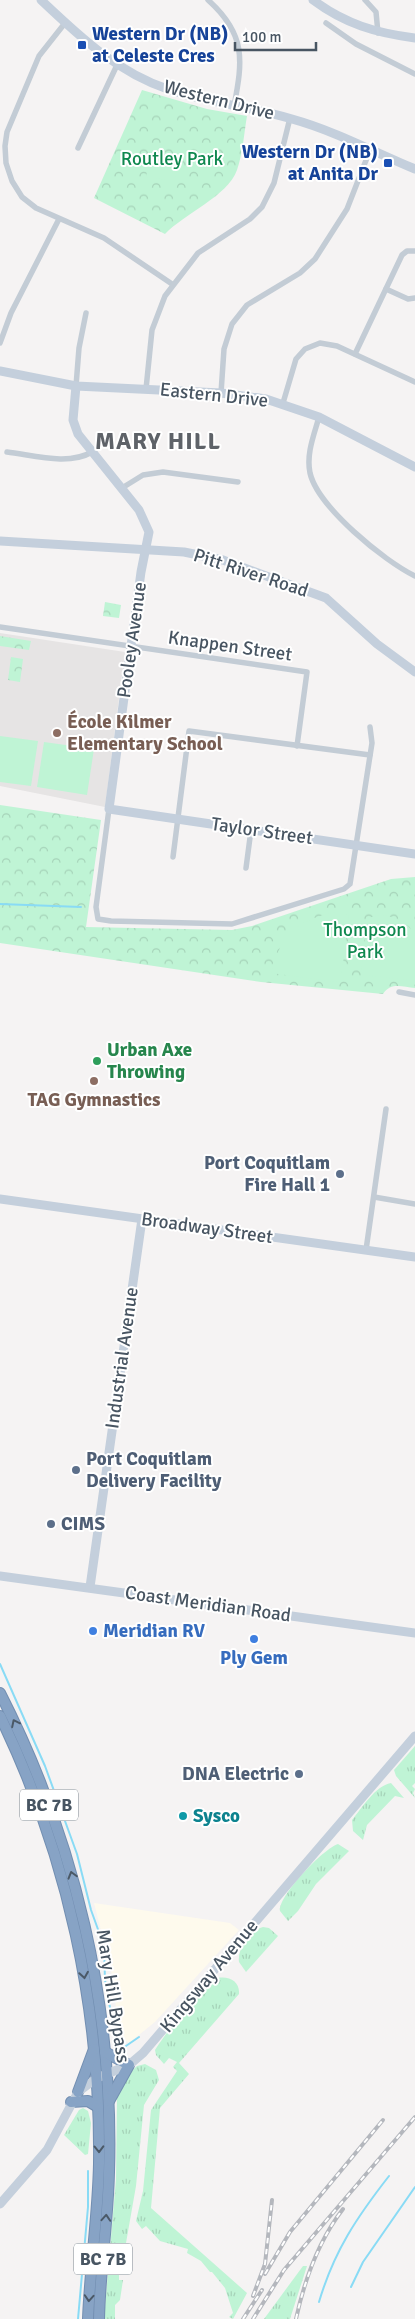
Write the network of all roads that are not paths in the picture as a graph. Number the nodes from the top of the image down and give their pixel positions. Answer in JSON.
{"nodes":[{"id":1,"x":41,"y":0,"type":"edge"},
{"id":2,"x":208,"y":0,"type":"edge"},
{"id":3,"x":313,"y":0,"type":"edge"},
{"id":4,"x":365,"y":0,"type":"edge"},
{"id":5,"x":65,"y":23,"type":"junction"},
{"id":6,"x":326,"y":23,"type":"dead end"},
{"id":7,"x":378,"y":33,"type":"junction"},
{"id":8,"x":415,"y":38,"type":"edge"},
{"id":9,"x":117,"y":65,"type":"junction"},
{"id":10,"x":415,"y":74,"type":"edge"},
{"id":11,"x":234,"y":106,"type":"junction"},
{"id":12,"x":290,"y":118,"type":"junction"},
{"id":13,"x":0,"y":129,"type":"edge"},
{"id":14,"x":7,"y":132,"type":"junction"},
{"id":15,"x":78,"y":148,"type":"dead end"},
{"id":16,"x":370,"y":150,"type":"junction"},
{"id":17,"x":415,"y":169,"type":"edge"},
{"id":18,"x":59,"y":219,"type":"junction"},
{"id":19,"x":415,"y":251,"type":"edge"},
{"id":20,"x":172,"y":284,"type":"junction"},
{"id":21,"x":386,"y":289,"type":"junction"},
{"id":22,"x":415,"y":298,"type":"edge"},
{"id":23,"x":86,"y":313,"type":"dead end"},
{"id":24,"x":0,"y":343,"type":"edge"},
{"id":25,"x":355,"y":354,"type":"junction"},
{"id":26,"x":0,"y":371,"type":"edge"},
{"id":27,"x":415,"y":382,"type":"edge"},
{"id":28,"x":76,"y":386,"type":"junction"},
{"id":29,"x":146,"y":389,"type":"junction"},
{"id":30,"x":220,"y":393,"type":"junction"},
{"id":31,"x":283,"y":403,"type":"junction"},
{"id":32,"x":319,"y":417,"type":"junction"},
{"id":33,"x":7,"y":452,"type":"dead end"},
{"id":34,"x":92,"y":452,"type":"junction"},
{"id":35,"x":415,"y":467,"type":"edge"},
{"id":36,"x":238,"y":482,"type":"dead end"},
{"id":37,"x":122,"y":488,"type":"junction"},
{"id":38,"x":0,"y":541,"type":"edge"},
{"id":39,"x":145,"y":549,"type":"junction"},
{"id":40,"x":415,"y":576,"type":"edge"},
{"id":41,"x":0,"y":627,"type":"edge"},
{"id":42,"x":131,"y":646,"type":"junction"},
{"id":43,"x":415,"y":672,"type":"edge"},
{"id":44,"x":370,"y":727,"type":"dead end"},
{"id":45,"x":297,"y":746,"type":"junction"},
{"id":46,"x":370,"y":755,"type":"junction"},
{"id":47,"x":109,"y":809,"type":"junction"},
{"id":48,"x":177,"y":819,"type":"junction"},
{"id":49,"x":251,"y":830,"type":"junction"},
{"id":50,"x":357,"y":846,"type":"junction"},
{"id":51,"x":415,"y":854,"type":"edge"},
{"id":52,"x":173,"y":858,"type":"dead end"},
{"id":53,"x":246,"y":868,"type":"dead end"},
{"id":54,"x":399,"y":992,"type":"dead end"},
{"id":55,"x":415,"y":995,"type":"edge"},
{"id":56,"x":386,"y":1110,"type":"dead end"},
{"id":57,"x":374,"y":1197,"type":"junction"},
{"id":58,"x":0,"y":1199,"type":"edge"},
{"id":59,"x":415,"y":1204,"type":"edge"},
{"id":60,"x":142,"y":1219,"type":"junction"},
{"id":61,"x":366,"y":1250,"type":"junction"},
{"id":62,"x":415,"y":1257,"type":"edge"},
{"id":63,"x":0,"y":1576,"type":"edge"},
{"id":64,"x":90,"y":1587,"type":"junction"},
{"id":65,"x":415,"y":1633,"type":"edge"},
{"id":66,"x":0,"y":1693,"type":"edge"},
{"id":67,"x":0,"y":1716,"type":"edge"},
{"id":68,"x":415,"y":1736,"type":"edge"},
{"id":69,"x":94,"y":2048,"type":"junction"},
{"id":70,"x":105,"y":2052,"type":"junction"},
{"id":71,"x":129,"y":2065,"type":"junction"},
{"id":72,"x":102,"y":2076,"type":"junction"},
{"id":73,"x":78,"y":2092,"type":"junction"},
{"id":74,"x":71,"y":2102,"type":"junction"},
{"id":75,"x":108,"y":2103,"type":"junction"},
{"id":76,"x":98,"y":2107,"type":"junction"},
{"id":77,"x":0,"y":2204,"type":"edge"},
{"id":78,"x":88,"y":2319,"type":"edge"},
{"id":79,"x":98,"y":2319,"type":"edge"}],
"edges":[{"from":1,"to":5,"type":"street","name":"Western Drive"},
{"from":2,"to":11,"type":"street"},
{"from":3,"to":7,"type":"street"},
{"from":4,"to":7,"type":"street"},
{"from":5,"to":9,"type":"street","name":"Western Drive"},
{"from":5,"to":14,"type":"street"},
{"from":6,"to":10,"type":"street"},
{"from":7,"to":8,"type":"street"},
{"from":9,"to":11,"type":"street","name":"Western Drive"},
{"from":9,"to":15,"type":"street"},
{"from":11,"to":12,"type":"street","name":"Western Drive"},
{"from":12,"to":16,"type":"street","name":"Western Drive"},
{"from":12,"to":20,"type":"street"},
{"from":13,"to":14,"type":"street"},
{"from":14,"to":18,"type":"street"},
{"from":16,"to":17,"type":"street","name":"Western Drive"},
{"from":16,"to":30,"type":"street"},
{"from":18,"to":20,"type":"street"},
{"from":18,"to":24,"type":"street"},
{"from":19,"to":21,"type":"street"},
{"from":20,"to":29,"type":"street"},
{"from":21,"to":22,"type":"street"},
{"from":21,"to":25,"type":"street"},
{"from":23,"to":28,"type":"street"},
{"from":25,"to":27,"type":"street"},
{"from":25,"to":31,"type":"street"},
{"from":26,"to":28,"type":"street","name":"Eastern Drive"},
{"from":28,"to":29,"type":"street","name":"Eastern Drive"},
{"from":28,"to":34,"type":"street","name":"Pooley Avenue"},
{"from":29,"to":30,"type":"street","name":"Eastern Drive"},
{"from":30,"to":31,"type":"street","name":"Eastern Drive"},
{"from":31,"to":32,"type":"street","name":"Eastern Drive"},
{"from":32,"to":35,"type":"street","name":"Eastern Drive"},
{"from":32,"to":40,"type":"street"},
{"from":33,"to":34,"type":"street"},
{"from":34,"to":37,"type":"street","name":"Pooley Avenue"},
{"from":36,"to":37,"type":"street"},
{"from":37,"to":39,"type":"street","name":"Pooley Avenue"},
{"from":38,"to":39,"type":"street","name":"Pitt River Road"},
{"from":39,"to":42,"type":"street","name":"Pooley Avenue"},
{"from":39,"to":43,"type":"street","name":"Pitt River Road"},
{"from":41,"to":42,"type":"street","name":"Knappen Street"},
{"from":42,"to":45,"type":"street","name":"Knappen Street"},
{"from":42,"to":47,"type":"street","name":"Pooley Avenue"},
{"from":44,"to":46,"type":"street"},
{"from":45,"to":46,"type":"street"},
{"from":45,"to":48,"type":"street"},
{"from":46,"to":50,"type":"street"},
{"from":47,"to":48,"type":"street","name":"Taylor Street"},
{"from":47,"to":50,"type":"street","name":"Pooley Avenue"},
{"from":48,"to":49,"type":"street","name":"Taylor Street"},
{"from":48,"to":52,"type":"street"},
{"from":49,"to":50,"type":"street","name":"Taylor Street"},
{"from":49,"to":53,"type":"street"},
{"from":50,"to":51,"type":"street","name":"Taylor Street"},
{"from":54,"to":55,"type":"street"},
{"from":56,"to":57,"type":"street"},
{"from":57,"to":59,"type":"street"},
{"from":57,"to":61,"type":"street"},
{"from":58,"to":60,"type":"street","name":"Broadway Street"},
{"from":60,"to":61,"type":"street","name":"Broadway Street"},
{"from":60,"to":64,"type":"street","name":"Industrial Avenue"},
{"from":61,"to":62,"type":"street","name":"Broadway Street"},
{"from":63,"to":64,"type":"street","name":"Coast Meridian Road"},
{"from":64,"to":65,"type":"street","name":"Coast Meridian Road"},
{"from":70,"to":66,"type":"highway","name":"Mary Hill Bypass","number":"BC 7B","one_way":true},
{"from":67,"to":69,"type":"highway","name":"Mary Hill Bypass","number":"BC 7B","one_way":true},
{"from":68,"to":71,"type":"street","name":"Kingsway Avenue"},
{"from":69,"to":72,"type":"highway","name":"Mary Hill Bypass","number":"BC 7B"},
{"from":69,"to":73,"type":"highway"},
{"from":70,"to":71,"type":"highway"},
{"from":70,"to":72,"type":"highway","name":"Mary Hill Bypass","number":"BC 7B"},
{"from":71,"to":72,"type":"street","name":"Kingsway Avenue"},
{"from":71,"to":75,"type":"highway"},
{"from":72,"to":73,"type":"street","name":"Kingsway Avenue"},
{"from":72,"to":75,"type":"highway","name":"Mary Hill Bypass","number":"BC 7B"},
{"from":72,"to":76,"type":"highway","name":"Mary Hill Bypass","number":"BC 7B"},
{"from":73,"to":74,"type":"street","name":"Kingsway Avenue"},
{"from":74,"to":76,"type":"highway"},
{"from":74,"to":77,"type":"street","name":"Kingsway Avenue"},
{"from":79,"to":75,"type":"highway","name":"Mary Hill Bypass","number":"BC 7B","one_way":true},
{"from":76,"to":78,"type":"highway","name":"Mary Hill Bypass","number":"BC 7B","one_way":true}]}
